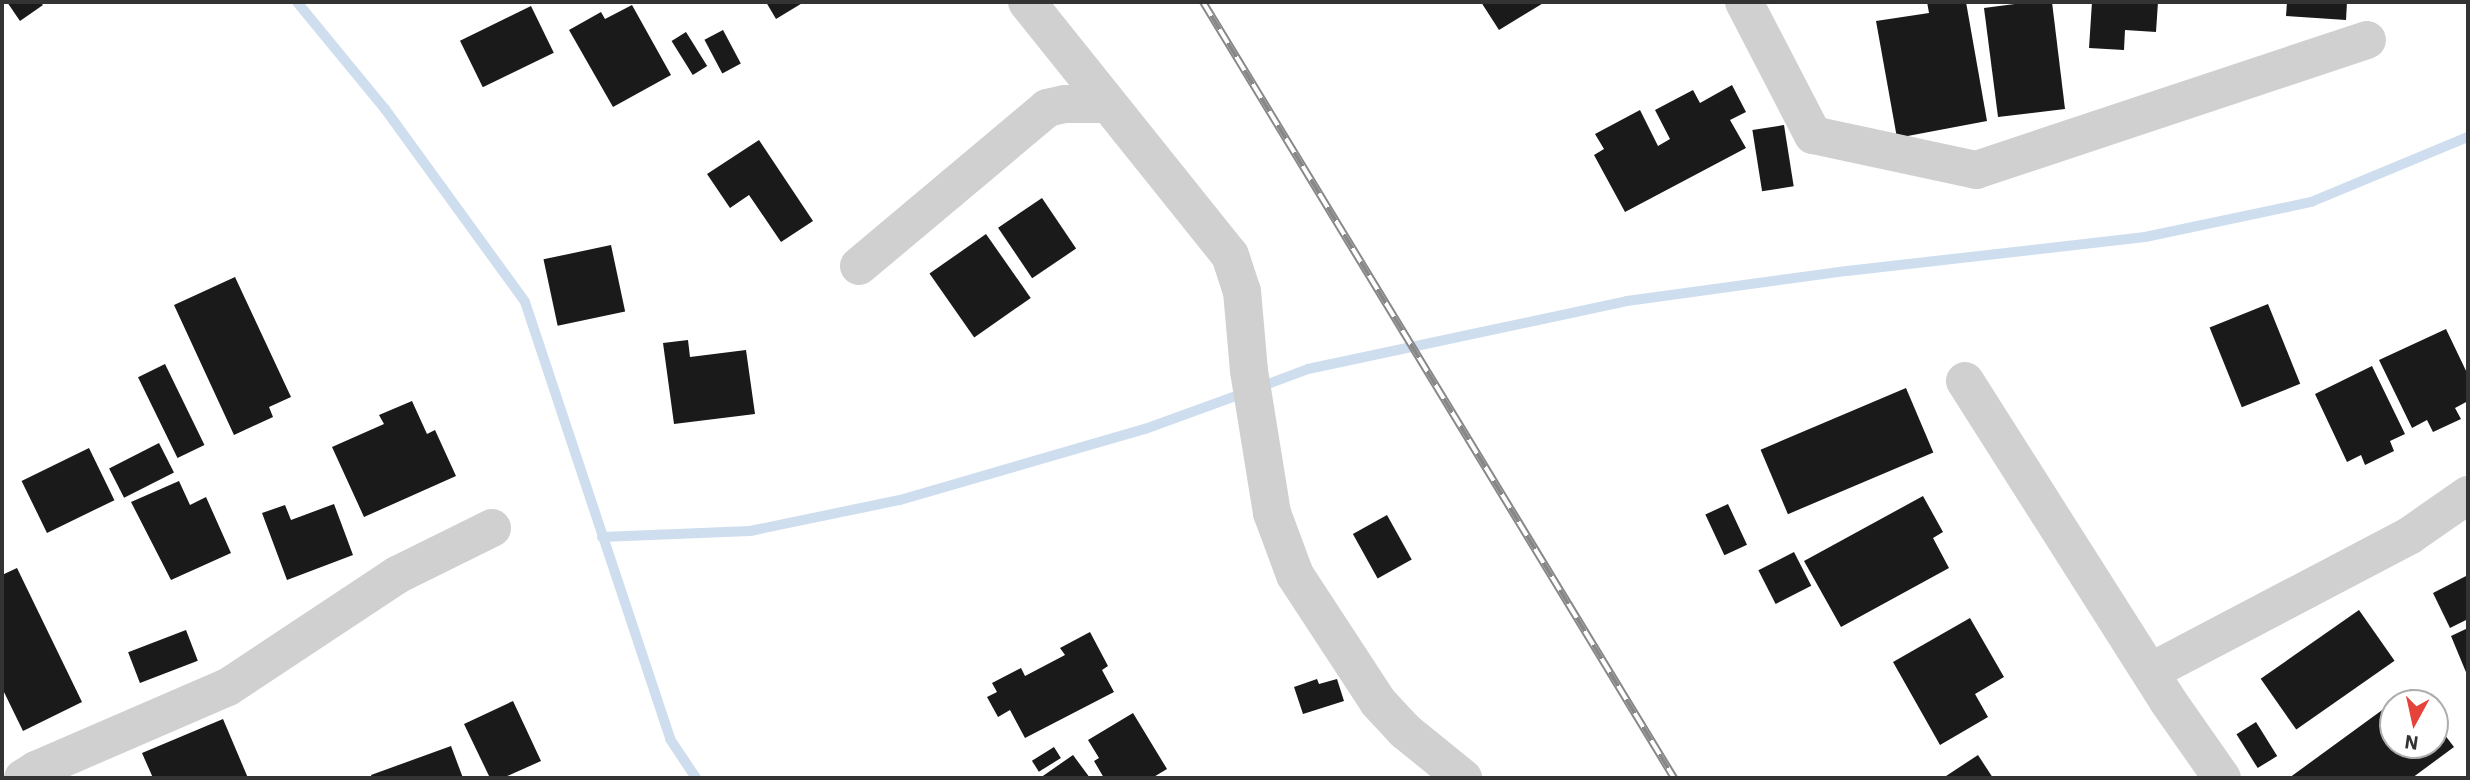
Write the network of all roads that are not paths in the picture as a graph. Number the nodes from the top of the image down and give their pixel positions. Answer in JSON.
{"nodes":[{"id":1,"x":1027,"y":2,"type":"edge"},
{"id":2,"x":1744,"y":2,"type":"edge"},
{"id":3,"x":2367,"y":40,"type":"dead end"},
{"id":4,"x":1107,"y":104,"type":"junction"},
{"id":5,"x":859,"y":266,"type":"dead end"},
{"id":6,"x":1965,"y":381,"type":"dead end"},
{"id":7,"x":2468,"y":495,"type":"edge"},
{"id":8,"x":492,"y":528,"type":"dead end"},
{"id":9,"x":2150,"y":672,"type":"junction"},
{"id":10,"x":23,"y":778,"type":"edge"},
{"id":11,"x":1463,"y":778,"type":"edge"},
{"id":12,"x":2222,"y":778,"type":"edge"}],
"edges":[{"from":1,"to":4,"type":"street"},
{"from":2,"to":3,"type":"street"},
{"from":4,"to":5,"type":"street"},
{"from":4,"to":11,"type":"street"},
{"from":6,"to":9,"type":"street"},
{"from":7,"to":9,"type":"street"},
{"from":8,"to":10,"type":"street"},
{"from":9,"to":12,"type":"street"}]}
